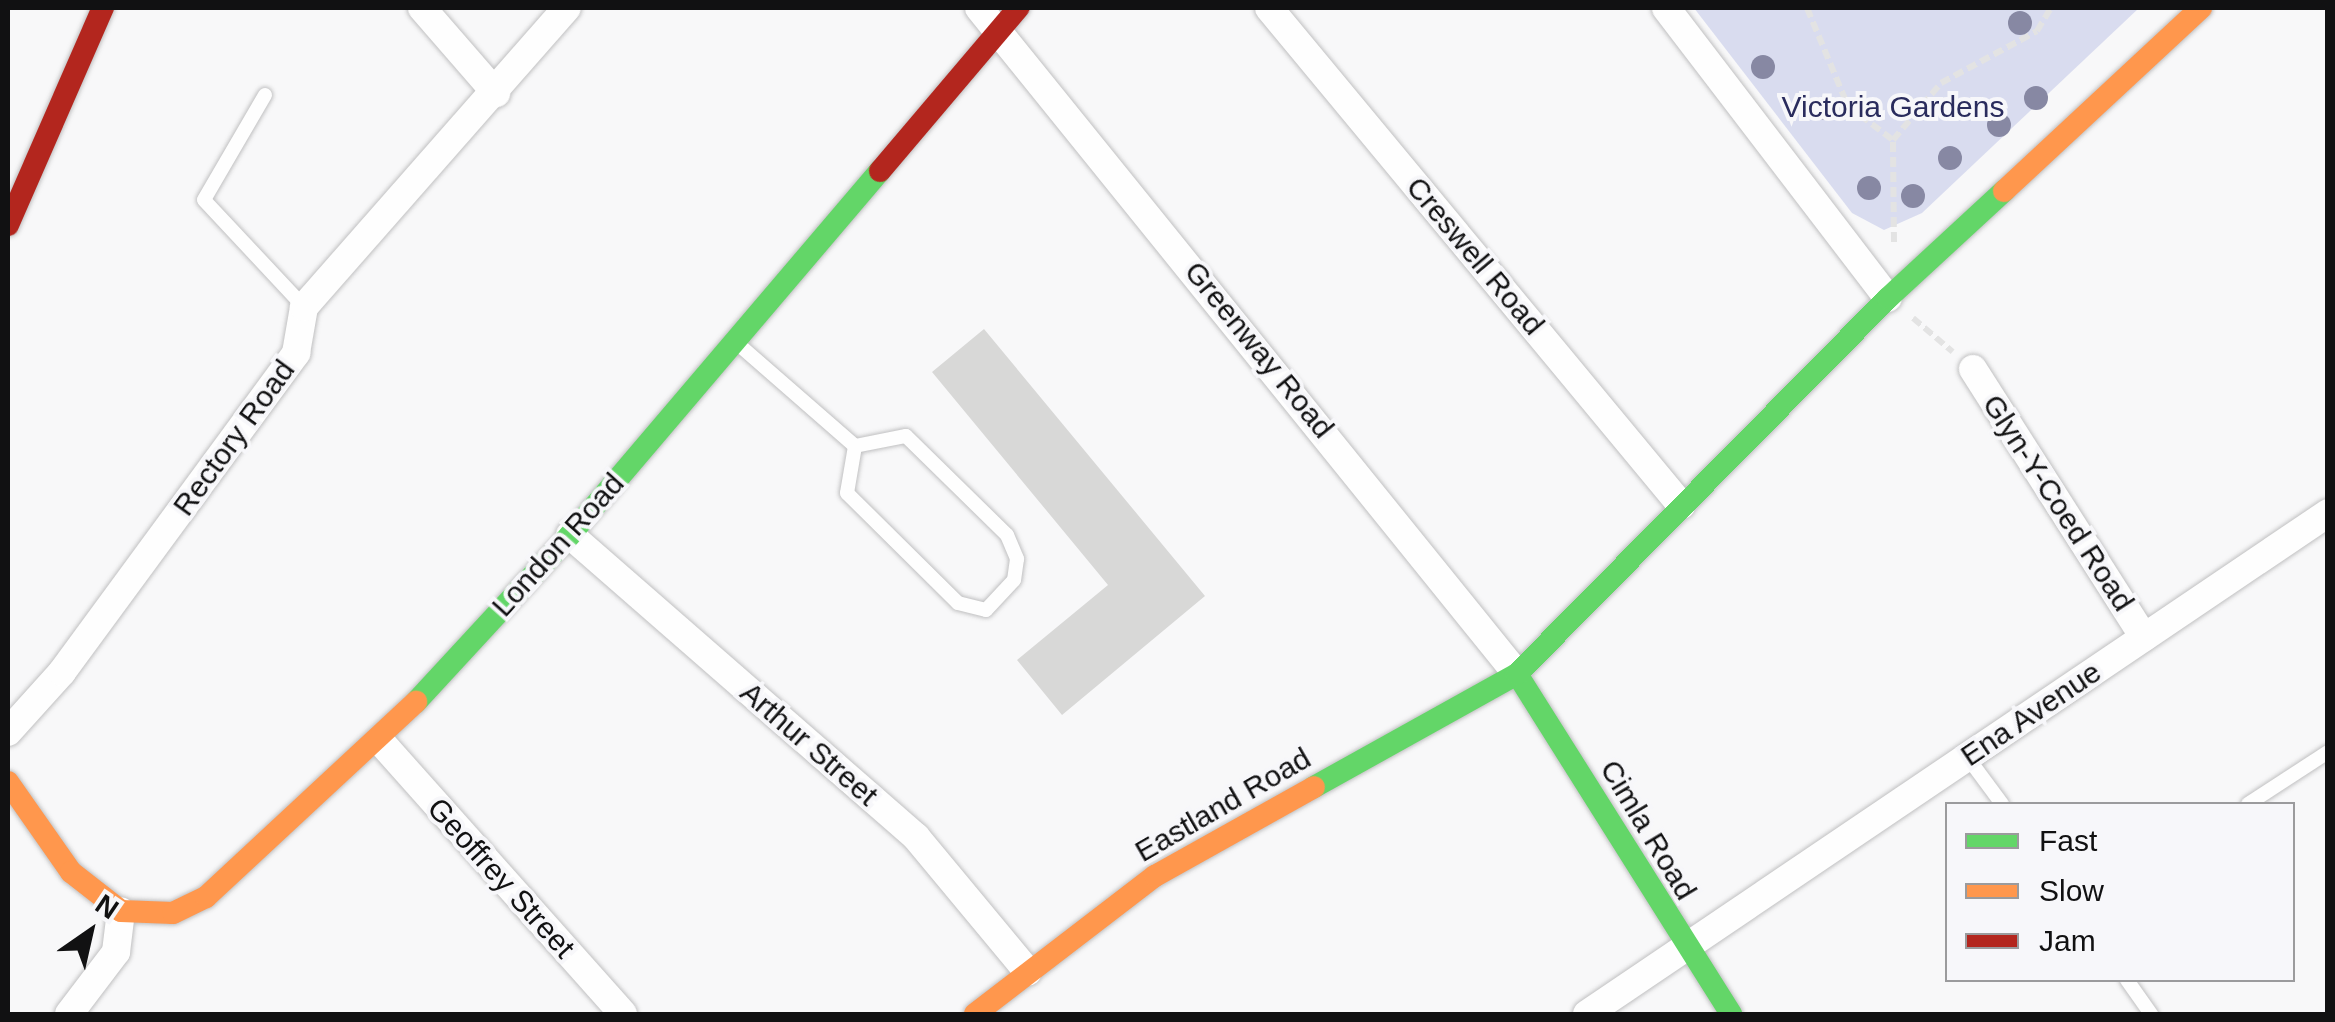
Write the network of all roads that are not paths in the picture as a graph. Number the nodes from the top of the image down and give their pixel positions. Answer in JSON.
{"nodes":[{"id":1,"x":103,"y":8,"type":"edge"},
{"id":2,"x":422,"y":8,"type":"edge"},
{"id":3,"x":567,"y":8,"type":"edge"},
{"id":4,"x":1018,"y":8,"type":"edge"},
{"id":5,"x":1269,"y":8,"type":"edge"},
{"id":6,"x":1666,"y":8,"type":"edge"},
{"id":7,"x":2201,"y":8,"type":"edge"},
{"id":8,"x":988,"y":18,"type":"edge"},
{"id":9,"x":496,"y":93,"type":"junction"},
{"id":10,"x":265,"y":95,"type":"dead end"},
{"id":11,"x":8,"y":225,"type":"edge"},
{"id":12,"x":1888,"y":298,"type":"junction"},
{"id":13,"x":304,"y":307,"type":"junction"},
{"id":14,"x":738,"y":344,"type":"junction"},
{"id":15,"x":1973,"y":369,"type":"road end"},
{"id":16,"x":856,"y":446,"type":"junction"},
{"id":17,"x":1681,"y":505,"type":"junction"},
{"id":18,"x":2328,"y":513,"type":"edge"},
{"id":19,"x":570,"y":535,"type":"junction"},
{"id":20,"x":2144,"y":638,"type":"junction"},
{"id":21,"x":1518,"y":674,"type":"junction"},
{"id":22,"x":8,"y":732,"type":"edge"},
{"id":23,"x":380,"y":741,"type":"junction"},
{"id":24,"x":2328,"y":752,"type":"edge"},
{"id":25,"x":1968,"y":758,"type":"junction"},
{"id":26,"x":8,"y":782,"type":"edge"},
{"id":27,"x":2001,"y":802,"type":"edge"},
{"id":28,"x":2251,"y":802,"type":"edge"},
{"id":29,"x":121,"y":911,"type":"junction"},
{"id":30,"x":1686,"y":951,"type":"junction"},
{"id":31,"x":1028,"y":972,"type":"junction"},
{"id":32,"x":2128,"y":982,"type":"edge"},
{"id":33,"x":70,"y":1014,"type":"edge"},
{"id":34,"x":623,"y":1014,"type":"edge"},
{"id":35,"x":975,"y":1014,"type":"edge"},
{"id":36,"x":1587,"y":1014,"type":"edge"},
{"id":37,"x":1731,"y":1014,"type":"edge"},
{"id":38,"x":2151,"y":1014,"type":"edge"}],
"edges":[{"from":1,"to":11,"type":"main road"},
{"from":2,"to":9,"type":"street"},
{"from":3,"to":9,"type":"street"},
{"from":4,"to":8,"type":"main road","name":"London Road"},
{"from":5,"to":17,"type":"street","name":"Creswell Road"},
{"from":6,"to":12,"type":"street"},
{"from":7,"to":12,"type":"main road"},
{"from":8,"to":14,"type":"main road","name":"London Road"},
{"from":8,"to":21,"type":"street","name":"Greenway Road"},
{"from":9,"to":13,"type":"street"},
{"from":10,"to":13,"type":"lane"},
{"from":12,"to":17,"type":"main road"},
{"from":13,"to":22,"type":"street","name":"Rectory Road"},
{"from":14,"to":16,"type":"lane"},
{"from":14,"to":19,"type":"main road","name":"London Road"},
{"from":15,"to":20,"type":"street","name":"Glyn-Y-Coed Road"},
{"from":16,"to":16,"type":"lane"},
{"from":17,"to":21,"type":"main road"},
{"from":18,"to":20,"type":"street","name":"Ena Avenue"},
{"from":19,"to":23,"type":"main road","name":"London Road"},
{"from":19,"to":31,"type":"street","name":"Arthur Street"},
{"from":20,"to":25,"type":"street","name":"Ena Avenue"},
{"from":21,"to":30,"type":"main road","name":"Cimla Road"},
{"from":21,"to":31,"type":"main road","name":"Eastland Road"},
{"from":23,"to":29,"type":"main road","name":"London Road"},
{"from":23,"to":34,"type":"street","name":"Geoffrey Street"},
{"from":24,"to":28,"type":"lane"},
{"from":25,"to":27,"type":"lane"},
{"from":25,"to":30,"type":"street","name":"Ena Avenue"},
{"from":26,"to":29,"type":"main road"},
{"from":29,"to":33,"type":"street"},
{"from":30,"to":36,"type":"street","name":"Ena Avenue"},
{"from":30,"to":37,"type":"main road","name":"Cimla Road"},
{"from":31,"to":35,"type":"main road","name":"Eastland Road"},
{"from":32,"to":38,"type":"lane"}]}
